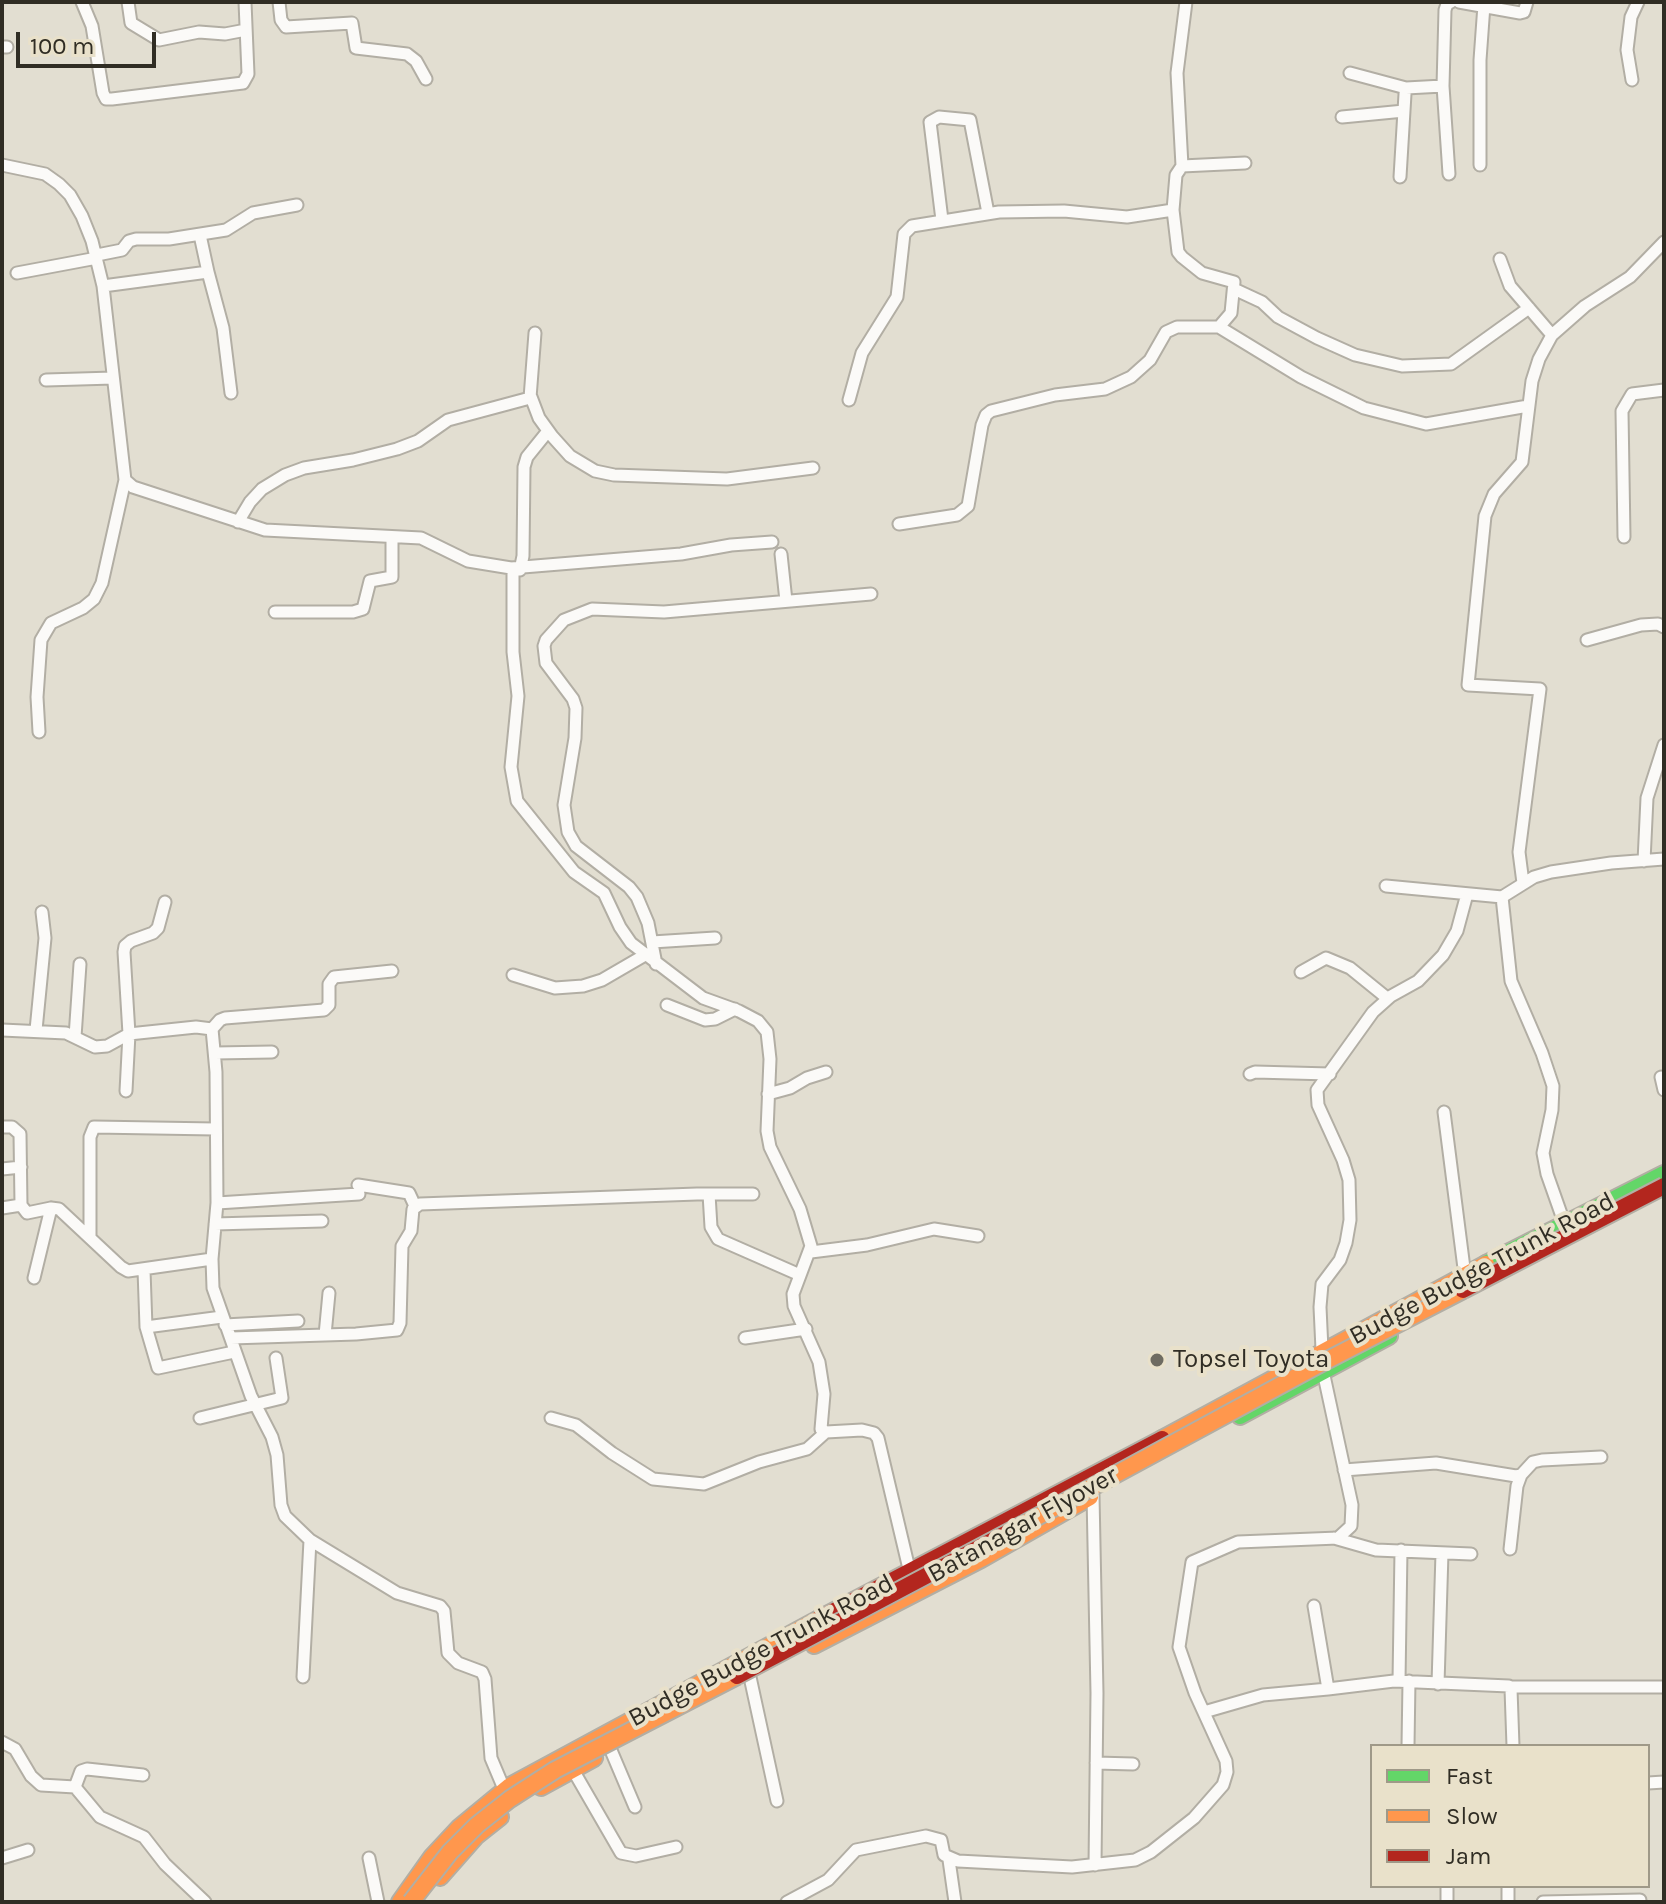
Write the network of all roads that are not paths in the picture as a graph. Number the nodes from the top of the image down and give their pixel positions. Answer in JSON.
{"nodes":[{"id":1,"x":82,"y":2,"type":"edge"},
{"id":2,"x":128,"y":2,"type":"edge"},
{"id":3,"x":245,"y":2,"type":"edge"},
{"id":4,"x":279,"y":2,"type":"edge"},
{"id":5,"x":1186,"y":2,"type":"edge"},
{"id":6,"x":1451,"y":2,"type":"edge"},
{"id":7,"x":1459,"y":2,"type":"edge"},
{"id":8,"x":1527,"y":2,"type":"edge"},
{"id":9,"x":1638,"y":2,"type":"edge"},
{"id":10,"x":1484,"y":5,"type":"junction"},
{"id":11,"x":246,"y":30,"type":"junction"},
{"id":12,"x":1350,"y":73,"type":"dead end"},
{"id":13,"x":426,"y":79,"type":"dead end"},
{"id":14,"x":1632,"y":80,"type":"dead end"},
{"id":15,"x":1443,"y":86,"type":"junction"},
{"id":16,"x":1406,"y":88,"type":"junction"},
{"id":17,"x":1404,"y":111,"type":"junction"},
{"id":18,"x":1342,"y":117,"type":"dead end"},
{"id":19,"x":1245,"y":163,"type":"dead end"},
{"id":20,"x":2,"y":165,"type":"edge"},
{"id":21,"x":1480,"y":165,"type":"dead end"},
{"id":22,"x":1182,"y":166,"type":"junction"},
{"id":23,"x":1449,"y":174,"type":"dead end"},
{"id":24,"x":1400,"y":177,"type":"dead end"},
{"id":25,"x":297,"y":205,"type":"dead end"},
{"id":26,"x":1173,"y":210,"type":"junction"},
{"id":27,"x":988,"y":213,"type":"junction"},
{"id":28,"x":942,"y":220,"type":"junction"},
{"id":29,"x":200,"y":235,"type":"junction"},
{"id":30,"x":1664,"y":242,"type":"edge"},
{"id":31,"x":97,"y":256,"type":"junction"},
{"id":32,"x":1500,"y":259,"type":"dead end"},
{"id":33,"x":208,"y":272,"type":"junction"},
{"id":34,"x":17,"y":273,"type":"dead end"},
{"id":35,"x":103,"y":286,"type":"junction"},
{"id":36,"x":1234,"y":289,"type":"junction"},
{"id":37,"x":1529,"y":308,"type":"junction"},
{"id":38,"x":1219,"y":327,"type":"junction"},
{"id":39,"x":535,"y":333,"type":"dead end"},
{"id":40,"x":1552,"y":335,"type":"junction"},
{"id":41,"x":113,"y":378,"type":"junction"},
{"id":42,"x":46,"y":380,"type":"dead end"},
{"id":43,"x":1664,"y":390,"type":"edge"},
{"id":44,"x":231,"y":393,"type":"dead end"},
{"id":45,"x":531,"y":397,"type":"junction"},
{"id":46,"x":849,"y":400,"type":"dead end"},
{"id":47,"x":1528,"y":406,"type":"junction"},
{"id":48,"x":548,"y":431,"type":"junction"},
{"id":49,"x":813,"y":468,"type":"dead end"},
{"id":50,"x":125,"y":480,"type":"junction"},
{"id":51,"x":238,"y":522,"type":"junction"},
{"id":52,"x":899,"y":524,"type":"dead end"},
{"id":53,"x":1624,"y":537,"type":"dead end"},
{"id":54,"x":392,"y":538,"type":"junction"},
{"id":55,"x":772,"y":542,"type":"dead end"},
{"id":56,"x":781,"y":554,"type":"dead end"},
{"id":57,"x":515,"y":571,"type":"junction"},
{"id":58,"x":871,"y":594,"type":"dead end"},
{"id":59,"x":786,"y":601,"type":"junction"},
{"id":60,"x":275,"y":612,"type":"dead end"},
{"id":61,"x":1664,"y":627,"type":"edge"},
{"id":62,"x":1587,"y":640,"type":"dead end"},
{"id":63,"x":39,"y":732,"type":"dead end"},
{"id":64,"x":1664,"y":745,"type":"edge"},
{"id":65,"x":1664,"y":859,"type":"edge"},
{"id":66,"x":1644,"y":861,"type":"junction"},
{"id":67,"x":1523,"y":883,"type":"junction"},
{"id":68,"x":1386,"y":886,"type":"dead end"},
{"id":69,"x":1467,"y":894,"type":"junction"},
{"id":70,"x":1502,"y":897,"type":"junction"},
{"id":71,"x":165,"y":902,"type":"dead end"},
{"id":72,"x":42,"y":912,"type":"dead end"},
{"id":73,"x":715,"y":938,"type":"dead end"},
{"id":74,"x":652,"y":942,"type":"junction"},
{"id":75,"x":645,"y":955,"type":"junction"},
{"id":76,"x":80,"y":964,"type":"dead end"},
{"id":77,"x":657,"y":964,"type":"junction"},
{"id":78,"x":392,"y":971,"type":"dead end"},
{"id":79,"x":1301,"y":972,"type":"dead end"},
{"id":80,"x":513,"y":975,"type":"dead end"},
{"id":81,"x":1387,"y":998,"type":"junction"},
{"id":82,"x":667,"y":1005,"type":"dead end"},
{"id":83,"x":735,"y":1009,"type":"junction"},
{"id":84,"x":212,"y":1029,"type":"junction"},
{"id":85,"x":2,"y":1030,"type":"edge"},
{"id":86,"x":36,"y":1030,"type":"junction"},
{"id":87,"x":129,"y":1034,"type":"junction"},
{"id":88,"x":75,"y":1037,"type":"junction"},
{"id":89,"x":272,"y":1052,"type":"dead end"},
{"id":90,"x":215,"y":1053,"type":"junction"},
{"id":91,"x":826,"y":1072,"type":"dead end"},
{"id":92,"x":1250,"y":1074,"type":"dead end"},
{"id":93,"x":1330,"y":1074,"type":"junction"},
{"id":94,"x":1661,"y":1077,"type":"dead end"},
{"id":95,"x":1664,"y":1090,"type":"edge"},
{"id":96,"x":126,"y":1091,"type":"dead end"},
{"id":97,"x":768,"y":1094,"type":"junction"},
{"id":98,"x":1444,"y":1112,"type":"dead end"},
{"id":99,"x":2,"y":1127,"type":"edge"},
{"id":100,"x":215,"y":1129,"type":"junction"},
{"id":101,"x":21,"y":1167,"type":"junction"},
{"id":102,"x":2,"y":1169,"type":"edge"},
{"id":103,"x":1664,"y":1174,"type":"edge"},
{"id":104,"x":1664,"y":1186,"type":"edge"},
{"id":105,"x":709,"y":1194,"type":"junction"},
{"id":106,"x":753,"y":1194,"type":"dead end"},
{"id":107,"x":1664,"y":1194,"type":"edge"},
{"id":108,"x":217,"y":1203,"type":"junction"},
{"id":109,"x":21,"y":1205,"type":"junction"},
{"id":110,"x":415,"y":1206,"type":"junction"},
{"id":111,"x":2,"y":1208,"type":"edge"},
{"id":112,"x":51,"y":1208,"type":"junction"},
{"id":113,"x":322,"y":1221,"type":"dead end"},
{"id":114,"x":215,"y":1224,"type":"junction"},
{"id":115,"x":1565,"y":1225,"type":"junction"},
{"id":116,"x":90,"y":1236,"type":"junction"},
{"id":117,"x":978,"y":1236,"type":"dead end"},
{"id":118,"x":811,"y":1252,"type":"junction"},
{"id":119,"x":212,"y":1259,"type":"junction"},
{"id":120,"x":144,"y":1270,"type":"junction"},
{"id":121,"x":800,"y":1275,"type":"junction"},
{"id":122,"x":1465,"y":1276,"type":"junction"},
{"id":123,"x":34,"y":1278,"type":"dead end"},
{"id":124,"x":329,"y":1293,"type":"dead end"},
{"id":125,"x":224,"y":1321,"type":"junction"},
{"id":126,"x":298,"y":1321,"type":"dead end"},
{"id":127,"x":146,"y":1327,"type":"junction"},
{"id":128,"x":806,"y":1329,"type":"junction"},
{"id":129,"x":325,"y":1335,"type":"junction"},
{"id":130,"x":231,"y":1338,"type":"junction"},
{"id":131,"x":745,"y":1338,"type":"dead end"},
{"id":132,"x":234,"y":1352,"type":"junction"},
{"id":133,"x":1322,"y":1352,"type":"junction"},
{"id":134,"x":276,"y":1358,"type":"dead end"},
{"id":135,"x":1323,"y":1371,"type":"junction"},
{"id":136,"x":256,"y":1405,"type":"junction"},
{"id":137,"x":200,"y":1418,"type":"dead end"},
{"id":138,"x":551,"y":1418,"type":"dead end"},
{"id":139,"x":826,"y":1432,"type":"junction"},
{"id":140,"x":1601,"y":1457,"type":"dead end"},
{"id":141,"x":1344,"y":1470,"type":"junction"},
{"id":142,"x":1521,"y":1475,"type":"junction"},
{"id":143,"x":1093,"y":1495,"type":"junction"},
{"id":144,"x":1334,"y":1538,"type":"junction"},
{"id":145,"x":310,"y":1540,"type":"junction"},
{"id":146,"x":1510,"y":1549,"type":"dead end"},
{"id":147,"x":1401,"y":1550,"type":"junction"},
{"id":148,"x":1442,"y":1553,"type":"junction"},
{"id":149,"x":1471,"y":1554,"type":"dead end"},
{"id":150,"x":910,"y":1573,"type":"junction"},
{"id":151,"x":1314,"y":1606,"type":"dead end"},
{"id":152,"x":303,"y":1677,"type":"dead end"},
{"id":153,"x":750,"y":1677,"type":"junction"},
{"id":154,"x":1404,"y":1681,"type":"junction"},
{"id":155,"x":1438,"y":1684,"type":"junction"},
{"id":156,"x":1510,"y":1687,"type":"junction"},
{"id":157,"x":1664,"y":1687,"type":"edge"},
{"id":158,"x":1328,"y":1689,"type":"junction"},
{"id":159,"x":1204,"y":1712,"type":"junction"},
{"id":160,"x":2,"y":1742,"type":"edge"},
{"id":161,"x":1408,"y":1744,"type":"edge"},
{"id":162,"x":1513,"y":1744,"type":"edge"},
{"id":163,"x":610,"y":1748,"type":"junction"},
{"id":164,"x":1096,"y":1763,"type":"junction"},
{"id":165,"x":1133,"y":1764,"type":"dead end"},
{"id":166,"x":573,"y":1770,"type":"junction"},
{"id":167,"x":143,"y":1775,"type":"dead end"},
{"id":168,"x":75,"y":1787,"type":"junction"},
{"id":169,"x":505,"y":1791,"type":"junction"},
{"id":170,"x":777,"y":1801,"type":"dead end"},
{"id":171,"x":635,"y":1807,"type":"dead end"},
{"id":172,"x":511,"y":1808,"type":"junction"},
{"id":173,"x":676,"y":1847,"type":"dead end"},
{"id":174,"x":28,"y":1850,"type":"dead end"},
{"id":175,"x":2,"y":1858,"type":"edge"},
{"id":176,"x":369,"y":1858,"type":"dead end"},
{"id":177,"x":949,"y":1860,"type":"junction"},
{"id":178,"x":1095,"y":1865,"type":"junction"},
{"id":179,"x":1640,"y":1900,"type":"edge"},
{"id":180,"x":205,"y":1902,"type":"edge"},
{"id":181,"x":378,"y":1902,"type":"edge"},
{"id":182,"x":400,"y":1902,"type":"edge"},
{"id":183,"x":411,"y":1902,"type":"edge"},
{"id":184,"x":421,"y":1902,"type":"edge"},
{"id":185,"x":787,"y":1902,"type":"edge"},
{"id":186,"x":955,"y":1902,"type":"edge"},
{"id":187,"x":1543,"y":1902,"type":"edge"}],
"edges":[{"from":1,"to":11,"type":"street"},
{"from":2,"to":11,"type":"street"},
{"from":3,"to":11,"type":"street"},
{"from":4,"to":13,"type":"street"},
{"from":5,"to":22,"type":"street"},
{"from":6,"to":15,"type":"street"},
{"from":7,"to":10,"type":"street"},
{"from":8,"to":10,"type":"street"},
{"from":9,"to":14,"type":"street"},
{"from":10,"to":21,"type":"street"},
{"from":12,"to":16,"type":"street"},
{"from":15,"to":16,"type":"street"},
{"from":15,"to":23,"type":"street"},
{"from":16,"to":17,"type":"street"},
{"from":17,"to":18,"type":"street"},
{"from":17,"to":24,"type":"street"},
{"from":19,"to":22,"type":"street"},
{"from":20,"to":31,"type":"street"},
{"from":22,"to":26,"type":"street"},
{"from":25,"to":29,"type":"street"},
{"from":26,"to":27,"type":"street"},
{"from":26,"to":36,"type":"street"},
{"from":27,"to":28,"type":"street"},
{"from":27,"to":28,"type":"street"},
{"from":28,"to":46,"type":"street"},
{"from":29,"to":31,"type":"street"},
{"from":29,"to":33,"type":"street"},
{"from":30,"to":40,"type":"street"},
{"from":31,"to":34,"type":"street"},
{"from":31,"to":35,"type":"street"},
{"from":32,"to":37,"type":"street"},
{"from":33,"to":35,"type":"street"},
{"from":33,"to":44,"type":"street"},
{"from":35,"to":41,"type":"street"},
{"from":36,"to":37,"type":"street"},
{"from":36,"to":38,"type":"street"},
{"from":37,"to":40,"type":"street"},
{"from":38,"to":47,"type":"street"},
{"from":38,"to":52,"type":"street"},
{"from":39,"to":45,"type":"street"},
{"from":40,"to":47,"type":"street"},
{"from":41,"to":42,"type":"street"},
{"from":41,"to":50,"type":"street"},
{"from":43,"to":53,"type":"street"},
{"from":45,"to":48,"type":"street"},
{"from":45,"to":51,"type":"street"},
{"from":47,"to":67,"type":"street"},
{"from":48,"to":49,"type":"street"},
{"from":48,"to":57,"type":"street"},
{"from":50,"to":51,"type":"street"},
{"from":50,"to":63,"type":"street"},
{"from":51,"to":54,"type":"street"},
{"from":54,"to":57,"type":"street"},
{"from":54,"to":60,"type":"street"},
{"from":55,"to":57,"type":"street"},
{"from":56,"to":59,"type":"street"},
{"from":57,"to":75,"type":"street"},
{"from":58,"to":59,"type":"street"},
{"from":59,"to":74,"type":"street"},
{"from":61,"to":62,"type":"street"},
{"from":64,"to":66,"type":"street"},
{"from":65,"to":66,"type":"street"},
{"from":66,"to":67,"type":"street"},
{"from":67,"to":70,"type":"street"},
{"from":68,"to":69,"type":"street"},
{"from":69,"to":70,"type":"street"},
{"from":69,"to":81,"type":"street"},
{"from":70,"to":115,"type":"street"},
{"from":71,"to":87,"type":"street"},
{"from":72,"to":86,"type":"street"},
{"from":73,"to":74,"type":"street"},
{"from":74,"to":77,"type":"street"},
{"from":75,"to":77,"type":"street"},
{"from":75,"to":80,"type":"street"},
{"from":76,"to":88,"type":"street"},
{"from":77,"to":83,"type":"street"},
{"from":78,"to":84,"type":"street"},
{"from":79,"to":81,"type":"street"},
{"from":81,"to":93,"type":"street"},
{"from":82,"to":83,"type":"street"},
{"from":83,"to":97,"type":"street"},
{"from":84,"to":87,"type":"street"},
{"from":84,"to":90,"type":"street"},
{"from":85,"to":86,"type":"street"},
{"from":86,"to":88,"type":"street"},
{"from":87,"to":88,"type":"street"},
{"from":87,"to":96,"type":"street"},
{"from":89,"to":90,"type":"street"},
{"from":90,"to":100,"type":"street"},
{"from":91,"to":97,"type":"street"},
{"from":92,"to":93,"type":"street"},
{"from":93,"to":133,"type":"street"},
{"from":94,"to":95,"type":"street"},
{"from":97,"to":118,"type":"street"},
{"from":98,"to":122,"type":"street"},
{"from":99,"to":101,"type":"street"},
{"from":100,"to":108,"type":"street"},
{"from":100,"to":116,"type":"street"},
{"from":101,"to":102,"type":"street"},
{"from":101,"to":109,"type":"street"},
{"from":103,"to":115,"type":"street","name":"Budge Budge Trunk Road"},
{"from":104,"to":183,"type":"street","name":"Batanagar Flyover","bridge":true},
{"from":105,"to":106,"type":"street"},
{"from":105,"to":110,"type":"street"},
{"from":105,"to":121,"type":"street"},
{"from":107,"to":135,"type":"street","name":"Budge Budge Trunk Road"},
{"from":108,"to":110,"type":"street"},
{"from":108,"to":114,"type":"street"},
{"from":109,"to":111,"type":"street"},
{"from":109,"to":112,"type":"street"},
{"from":110,"to":129,"type":"street"},
{"from":112,"to":116,"type":"street"},
{"from":112,"to":123,"type":"street"},
{"from":113,"to":114,"type":"street"},
{"from":114,"to":119,"type":"street"},
{"from":115,"to":122,"type":"street","name":"Budge Budge Trunk Road"},
{"from":116,"to":120,"type":"street"},
{"from":117,"to":118,"type":"street"},
{"from":118,"to":121,"type":"street"},
{"from":119,"to":120,"type":"street"},
{"from":119,"to":125,"type":"street"},
{"from":120,"to":127,"type":"street"},
{"from":121,"to":128,"type":"street"},
{"from":122,"to":133,"type":"street","name":"Budge Budge Trunk Road"},
{"from":124,"to":129,"type":"street"},
{"from":125,"to":126,"type":"street"},
{"from":125,"to":127,"type":"street"},
{"from":125,"to":130,"type":"street"},
{"from":127,"to":132,"type":"street"},
{"from":128,"to":131,"type":"street"},
{"from":128,"to":139,"type":"street"},
{"from":129,"to":130,"type":"street"},
{"from":130,"to":132,"type":"street"},
{"from":132,"to":136,"type":"street"},
{"from":133,"to":135,"type":"street"},
{"from":133,"to":150,"type":"street","name":"Budge Budge Trunk Road"},
{"from":134,"to":136,"type":"street"},
{"from":135,"to":141,"type":"street"},
{"from":135,"to":143,"type":"street","name":"Budge Budge Trunk Road"},
{"from":136,"to":137,"type":"street"},
{"from":136,"to":145,"type":"street"},
{"from":138,"to":139,"type":"street"},
{"from":139,"to":150,"type":"street"},
{"from":140,"to":142,"type":"street"},
{"from":141,"to":142,"type":"street"},
{"from":141,"to":144,"type":"street"},
{"from":142,"to":146,"type":"street"},
{"from":143,"to":153,"type":"street","name":"Budge Budge Trunk Road"},
{"from":143,"to":164,"type":"street"},
{"from":144,"to":147,"type":"street"},
{"from":144,"to":159,"type":"street"},
{"from":145,"to":152,"type":"street"},
{"from":145,"to":169,"type":"street"},
{"from":147,"to":148,"type":"street"},
{"from":147,"to":154,"type":"street"},
{"from":148,"to":149,"type":"street"},
{"from":148,"to":155,"type":"street"},
{"from":150,"to":169,"type":"street","name":"Budge Budge Trunk Road"},
{"from":151,"to":158,"type":"street"},
{"from":153,"to":163,"type":"street","name":"Budge Budge Trunk Road"},
{"from":153,"to":170,"type":"street"},
{"from":154,"to":155,"type":"street"},
{"from":154,"to":158,"type":"street"},
{"from":154,"to":161,"type":"street"},
{"from":155,"to":156,"type":"street"},
{"from":156,"to":157,"type":"street"},
{"from":156,"to":162,"type":"street"},
{"from":158,"to":159,"type":"street"},
{"from":159,"to":178,"type":"street"},
{"from":160,"to":168,"type":"street"},
{"from":163,"to":166,"type":"street","name":"Budge Budge Trunk Road"},
{"from":163,"to":171,"type":"street"},
{"from":164,"to":165,"type":"street"},
{"from":164,"to":178,"type":"street"},
{"from":166,"to":172,"type":"street","name":"Budge Budge Trunk Road"},
{"from":166,"to":173,"type":"street"},
{"from":167,"to":168,"type":"street"},
{"from":168,"to":180,"type":"street"},
{"from":169,"to":172,"type":"street"},
{"from":169,"to":182,"type":"street","name":"Budge Budge Trunk Road"},
{"from":172,"to":184,"type":"street","name":"Budge Budge Trunk Road"},
{"from":174,"to":175,"type":"street"},
{"from":176,"to":181,"type":"street"},
{"from":177,"to":178,"type":"street"},
{"from":177,"to":185,"type":"street"},
{"from":177,"to":186,"type":"street"},
{"from":179,"to":187,"type":"street"}]}
